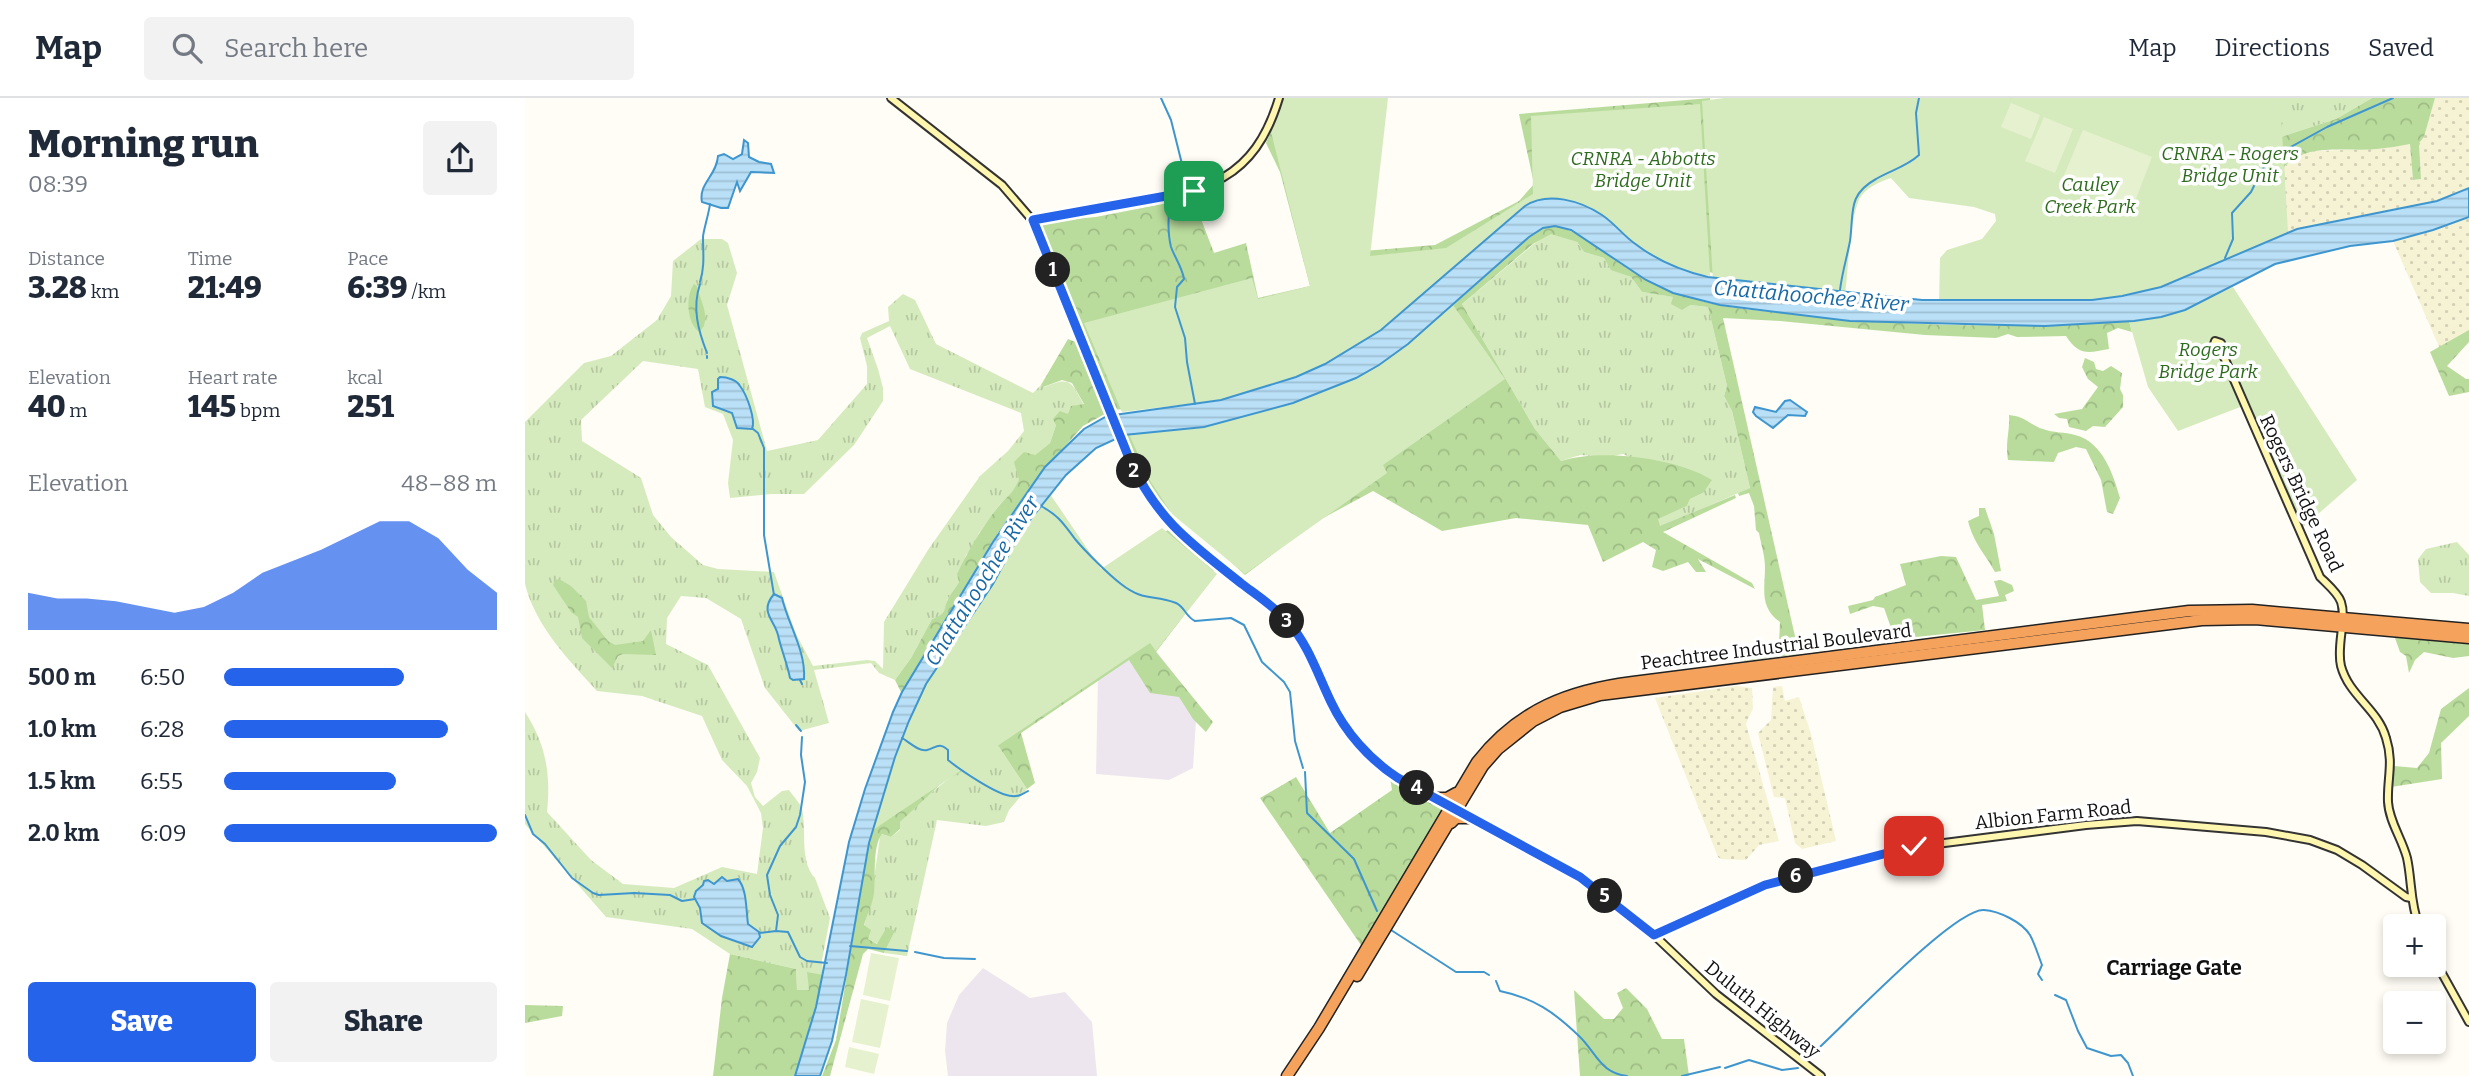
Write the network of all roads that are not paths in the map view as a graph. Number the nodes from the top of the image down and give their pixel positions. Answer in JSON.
{"nodes":[{"id":1,"x":893,"y":98,"type":"edge"},
{"id":2,"x":1279,"y":98,"type":"edge"},
{"id":3,"x":1033,"y":220,"type":"junction"},
{"id":4,"x":2219,"y":349,"type":"dead end"},
{"id":5,"x":2341,"y":622,"type":"junction"},
{"id":6,"x":2469,"y":629,"type":"edge"},
{"id":7,"x":2469,"y":638,"type":"edge"},
{"id":8,"x":1463,"y":791,"type":"junction"},
{"id":9,"x":1433,"y":798,"type":"junction"},
{"id":10,"x":1453,"y":809,"type":"junction"},
{"id":11,"x":1470,"y":818,"type":"junction"},
{"id":12,"x":1441,"y":827,"type":"junction"},
{"id":13,"x":2411,"y":898,"type":"junction"},
{"id":14,"x":2416,"y":914,"type":"edge"},
{"id":15,"x":1654,"y":935,"type":"junction"},
{"id":16,"x":2444,"y":977,"type":"edge"},
{"id":17,"x":2469,"y":1022,"type":"edge"},
{"id":18,"x":1287,"y":1076,"type":"edge"},
{"id":19,"x":1294,"y":1076,"type":"edge"},
{"id":20,"x":1821,"y":1076,"type":"edge"}],
"edges":[{"from":1,"to":3,"type":"street","name":"Duluth Highway"},
{"from":2,"to":3,"type":"street"},
{"from":3,"to":9,"type":"street","name":"Duluth Highway"},
{"from":4,"to":5,"type":"street","name":"Rogers Bridge Road"},
{"from":5,"to":6,"type":"highway","name":"Peachtree Industrial Boulevard"},
{"from":5,"to":7,"type":"highway","name":"Peachtree Industrial Boulevard"},
{"from":5,"to":8,"type":"highway","name":"Peachtree Industrial Boulevard"},
{"from":5,"to":13,"type":"street","name":"Rogers Bridge Road"},
{"from":8,"to":9,"type":"highway"},
{"from":8,"to":10,"type":"highway","name":"Peachtree Industrial Boulevard"},
{"from":8,"to":11,"type":"highway"},
{"from":9,"to":10,"type":"street","name":"Duluth Highway"},
{"from":9,"to":12,"type":"highway"},
{"from":10,"to":11,"type":"street","name":"Duluth Highway"},
{"from":10,"to":12,"type":"highway","name":"Peachtree Industrial Boulevard"},
{"from":11,"to":12,"type":"highway"},
{"from":11,"to":15,"type":"street","name":"Duluth Highway"},
{"from":12,"to":18,"type":"highway","name":"Peachtree Industrial Boulevard"},
{"from":12,"to":19,"type":"highway","name":"Peachtree Industrial Boulevard"},
{"from":13,"to":14,"type":"street","name":"Rogers Bridge Road"},
{"from":13,"to":15,"type":"street","name":"Albion Farm Road"},
{"from":15,"to":20,"type":"street","name":"Duluth Highway"},
{"from":16,"to":17,"type":"street"}]}
